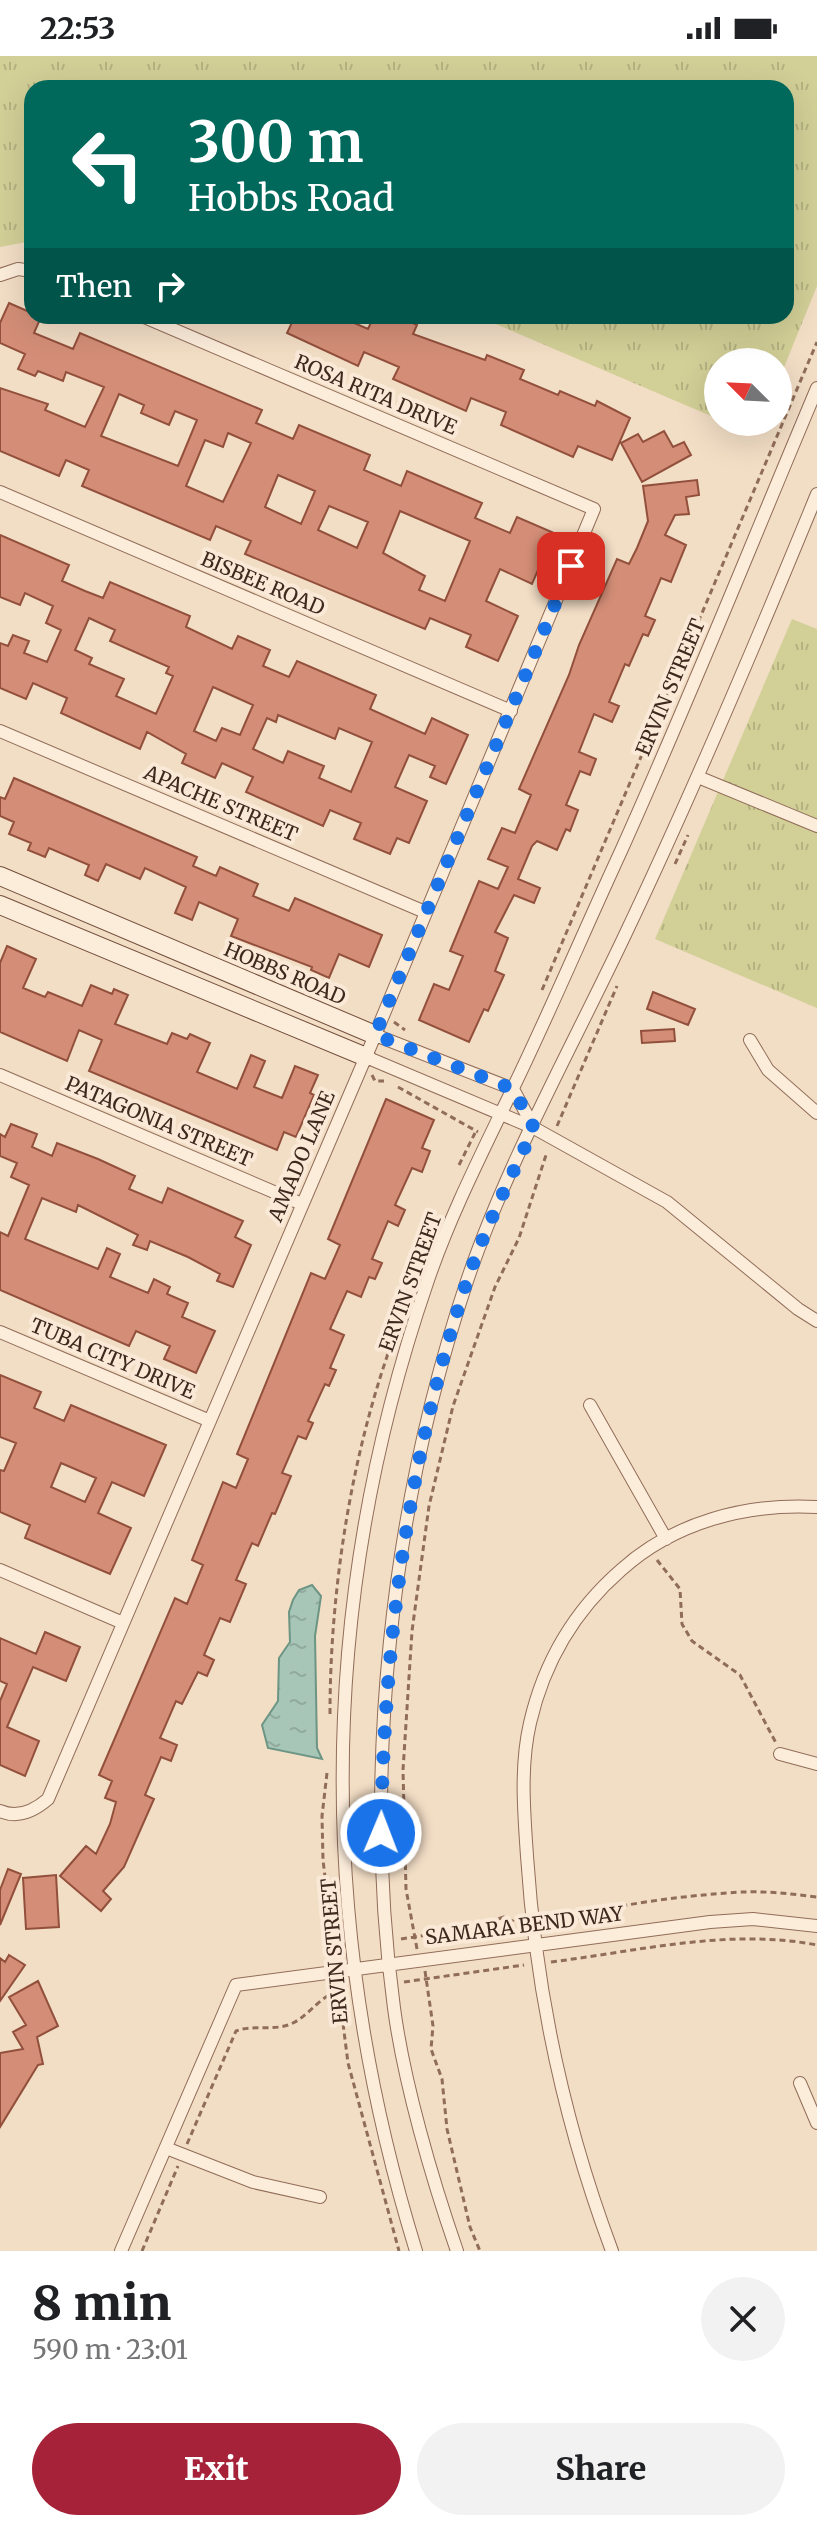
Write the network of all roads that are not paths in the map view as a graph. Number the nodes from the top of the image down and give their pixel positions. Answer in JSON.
{"nodes":[{"id":1,"x":24,"y":270,"type":"edge"},
{"id":2,"x":0,"y":275,"type":"edge"},
{"id":3,"x":161,"y":324,"type":"edge"},
{"id":4,"x":817,"y":388,"type":"edge"},
{"id":5,"x":0,"y":492,"type":"edge"},
{"id":6,"x":817,"y":494,"type":"edge"},
{"id":7,"x":594,"y":509,"type":"joint"},
{"id":8,"x":511,"y":711,"type":"junction"},
{"id":9,"x":0,"y":731,"type":"edge"},
{"id":10,"x":698,"y":777,"type":"junction"},
{"id":11,"x":817,"y":826,"type":"edge"},
{"id":12,"x":1,"y":879,"type":"edge"},
{"id":13,"x":0,"y":905,"type":"edge"},
{"id":14,"x":425,"y":912,"type":"junction"},
{"id":15,"x":375,"y":1035,"type":"junction"},
{"id":16,"x":750,"y":1040,"type":"dead end"},
{"id":17,"x":366,"y":1057,"type":"junction"},
{"id":18,"x":0,"y":1075,"type":"edge"},
{"id":19,"x":513,"y":1089,"type":"junction"},
{"id":20,"x":492,"y":1113,"type":"junction"},
{"id":21,"x":817,"y":1113,"type":"edge"},
{"id":22,"x":534,"y":1128,"type":"junction"},
{"id":23,"x":302,"y":1204,"type":"junction"},
{"id":24,"x":817,"y":1321,"type":"edge"},
{"id":25,"x":0,"y":1332,"type":"edge"},
{"id":26,"x":590,"y":1405,"type":"dead end"},
{"id":27,"x":210,"y":1421,"type":"junction"},
{"id":28,"x":817,"y":1507,"type":"edge"},
{"id":29,"x":666,"y":1539,"type":"junction"},
{"id":30,"x":0,"y":1570,"type":"edge"},
{"id":31,"x":123,"y":1623,"type":"junction"},
{"id":32,"x":780,"y":1754,"type":"road end"},
{"id":33,"x":817,"y":1764,"type":"edge"},
{"id":34,"x":0,"y":1811,"type":"edge"},
{"id":35,"x":817,"y":1926,"type":"edge"},
{"id":36,"x":535,"y":1944,"type":"junction"},
{"id":37,"x":390,"y":1962,"type":"junction"},
{"id":38,"x":354,"y":1967,"type":"junction"},
{"id":39,"x":800,"y":2083,"type":"dead end"},
{"id":40,"x":817,"y":2123,"type":"edge"},
{"id":41,"x":166,"y":2148,"type":"junction"},
{"id":42,"x":320,"y":2197,"type":"dead end"},
{"id":43,"x":121,"y":2251,"type":"edge"},
{"id":44,"x":416,"y":2251,"type":"edge"},
{"id":45,"x":457,"y":2251,"type":"edge"},
{"id":46,"x":612,"y":2251,"type":"edge"}],
"edges":[{"from":1,"to":2,"type":"street"},
{"from":3,"to":7,"type":"street","name":"ROSA RITA DRIVE"},
{"from":4,"to":19,"type":"street","name":"ERVIN STREET"},
{"from":5,"to":8,"type":"street","name":"BISBEE ROAD"},
{"from":6,"to":10,"type":"street"},
{"from":7,"to":8,"type":"street","name":"AMADO LANE"},
{"from":8,"to":14,"type":"street","name":"AMADO LANE"},
{"from":9,"to":14,"type":"street","name":"APACHE STREET"},
{"from":10,"to":11,"type":"street"},
{"from":10,"to":22,"type":"street"},
{"from":12,"to":15,"type":"street","name":"HOBBS ROAD"},
{"from":13,"to":17,"type":"street"},
{"from":14,"to":15,"type":"street","name":"AMADO LANE"},
{"from":15,"to":17,"type":"street","name":"AMADO LANE"},
{"from":15,"to":19,"type":"street","name":"HOBBS ROAD"},
{"from":16,"to":21,"type":"street"},
{"from":17,"to":20,"type":"street"},
{"from":17,"to":23,"type":"street","name":"AMADO LANE"},
{"from":18,"to":23,"type":"street","name":"PATAGONIA STREET"},
{"from":19,"to":20,"type":"street","name":"ERVIN STREET"},
{"from":19,"to":22,"type":"street"},
{"from":20,"to":22,"type":"street"},
{"from":20,"to":38,"type":"street","name":"ERVIN STREET"},
{"from":22,"to":24,"type":"street"},
{"from":22,"to":37,"type":"street"},
{"from":23,"to":27,"type":"street","name":"AMADO LANE"},
{"from":25,"to":27,"type":"street","name":"TUBA CITY DRIVE"},
{"from":26,"to":29,"type":"street"},
{"from":27,"to":31,"type":"street","name":"AMADO LANE"},
{"from":28,"to":29,"type":"street"},
{"from":29,"to":36,"type":"street"},
{"from":30,"to":31,"type":"street"},
{"from":31,"to":34,"type":"street","name":"AMADO LANE"},
{"from":32,"to":33,"type":"street"},
{"from":35,"to":36,"type":"street","name":"SAMARA BEND WAY"},
{"from":36,"to":37,"type":"street","name":"SAMARA BEND WAY"},
{"from":36,"to":46,"type":"street"},
{"from":37,"to":38,"type":"street","name":"SAMARA BEND WAY"},
{"from":37,"to":45,"type":"street"},
{"from":38,"to":41,"type":"street","name":"SAMARA BEND WAY"},
{"from":38,"to":44,"type":"street","name":"ERVIN STREET"},
{"from":39,"to":40,"type":"street"},
{"from":41,"to":42,"type":"street"},
{"from":41,"to":43,"type":"street"}]}
